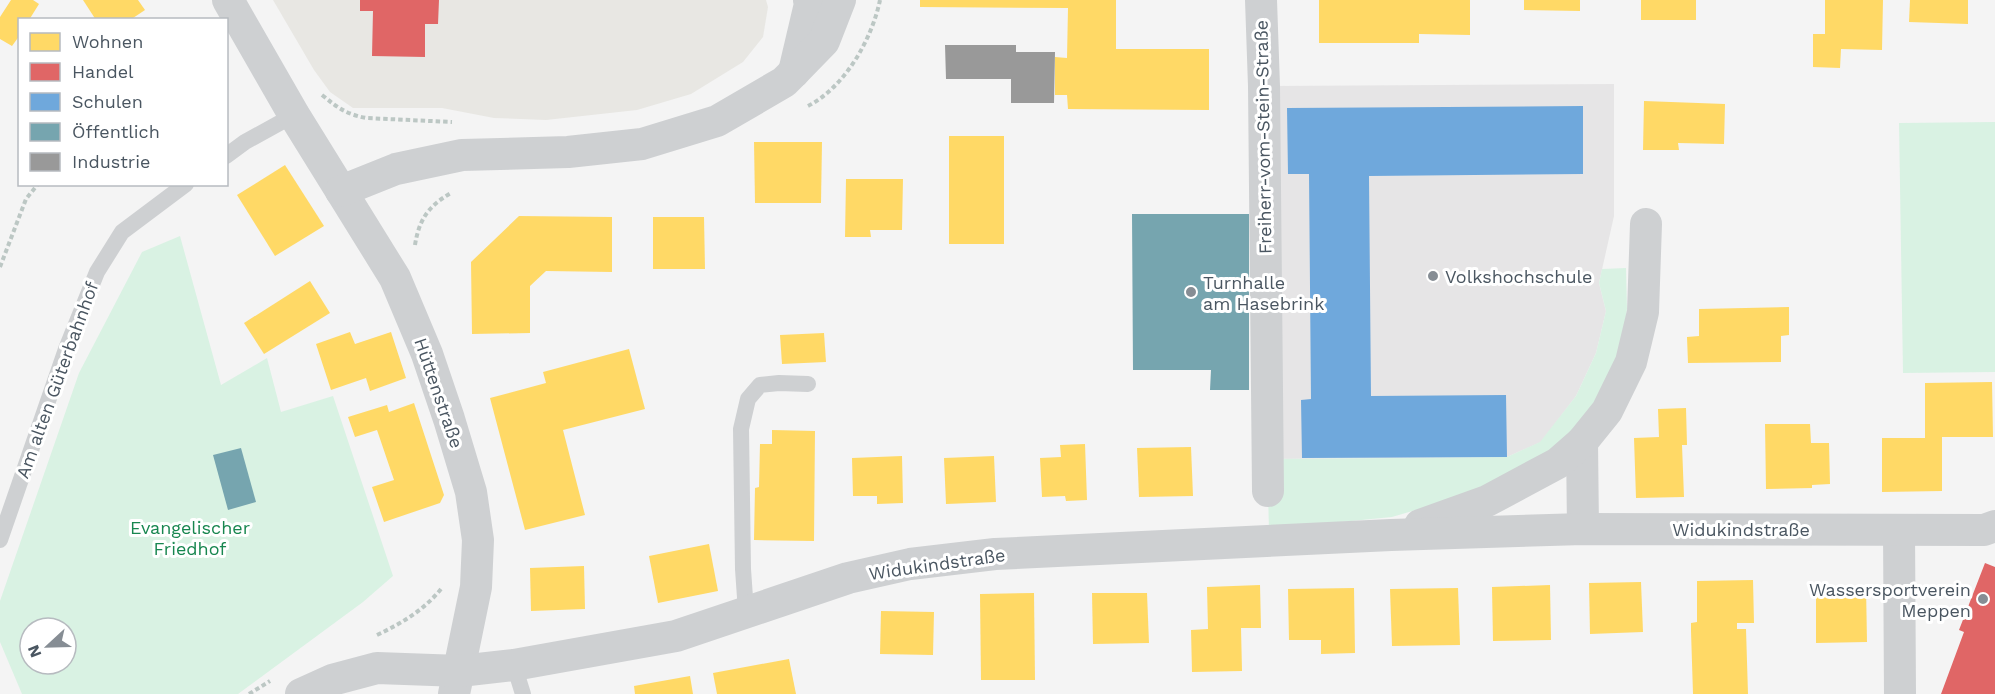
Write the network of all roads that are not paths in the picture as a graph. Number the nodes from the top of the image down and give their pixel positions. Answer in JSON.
{"nodes":[{"id":1,"x":228,"y":0,"type":"edge"},
{"id":2,"x":809,"y":0,"type":"edge"},
{"id":3,"x":840,"y":0,"type":"edge"},
{"id":4,"x":1261,"y":0,"type":"edge"},
{"id":5,"x":794,"y":72,"type":"junction"},
{"id":6,"x":294,"y":115,"type":"junction"},
{"id":7,"x":228,"y":155,"type":"edge"},
{"id":8,"x":183,"y":186,"type":"edge"},
{"id":9,"x":341,"y":191,"type":"junction"},
{"id":10,"x":1646,"y":225,"type":"dead end"},
{"id":11,"x":808,"y":384,"type":"dead end"},
{"id":12,"x":1582,"y":442,"type":"junction"},
{"id":13,"x":1268,"y":491,"type":"dead end"},
{"id":14,"x":1995,"y":526,"type":"edge"},
{"id":15,"x":1583,"y":529,"type":"junction"},
{"id":16,"x":1899,"y":530,"type":"junction"},
{"id":17,"x":1391,"y":535,"type":"junction"},
{"id":18,"x":0,"y":540,"type":"edge"},
{"id":19,"x":746,"y":612,"type":"junction"},
{"id":20,"x":514,"y":665,"type":"junction"},
{"id":21,"x":457,"y":682,"type":"edge"},
{"id":22,"x":301,"y":694,"type":"edge"},
{"id":23,"x":523,"y":694,"type":"edge"},
{"id":24,"x":1900,"y":694,"type":"edge"}],
"edges":[{"from":1,"to":6,"type":"street","name":"Hüttenstraße"},
{"from":2,"to":5,"type":"street"},
{"from":3,"to":5,"type":"street"},
{"from":4,"to":13,"type":"street","name":"Freiherr-vom-Stein-Straße"},
{"from":5,"to":9,"type":"street"},
{"from":6,"to":7,"type":"lane"},
{"from":6,"to":9,"type":"street","name":"Hüttenstraße"},
{"from":8,"to":18,"type":"lane","name":"Am alten Güterbahnhof"},
{"from":9,"to":21,"type":"street","name":"Hüttenstraße"},
{"from":10,"to":12,"type":"street","name":"Widukindstraße"},
{"from":11,"to":19,"type":"lane"},
{"from":12,"to":15,"type":"street"},
{"from":12,"to":17,"type":"street","name":"Widukindstraße"},
{"from":14,"to":16,"type":"street","name":"Widukindstraße"},
{"from":15,"to":16,"type":"street","name":"Widukindstraße"},
{"from":15,"to":17,"type":"street","name":"Widukindstraße"},
{"from":16,"to":24,"type":"street"},
{"from":17,"to":19,"type":"street","name":"Widukindstraße"},
{"from":19,"to":20,"type":"street","name":"Widukindstraße"},
{"from":20,"to":21,"type":"street","name":"Widukindstraße"},
{"from":20,"to":23,"type":"lane"},
{"from":21,"to":22,"type":"street"}]}
